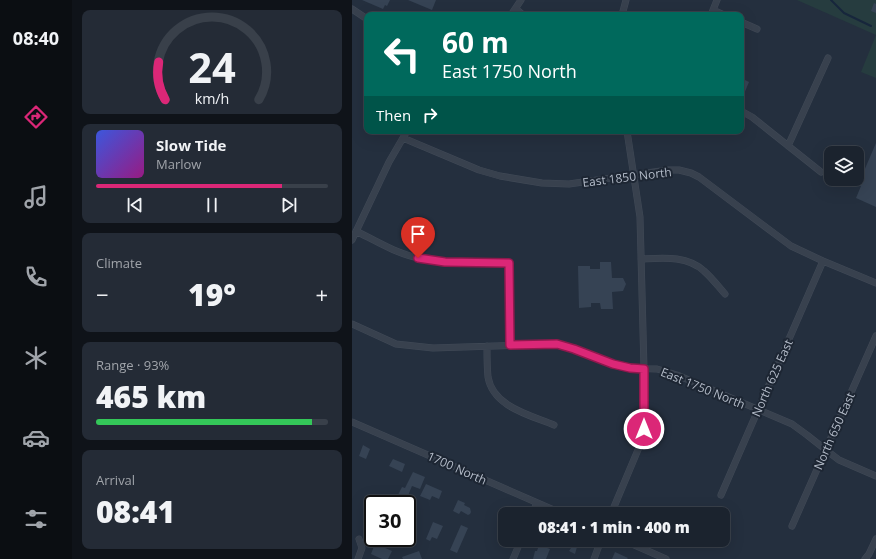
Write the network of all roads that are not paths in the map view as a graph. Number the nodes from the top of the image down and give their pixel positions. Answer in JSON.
{"nodes":[{"id":1,"x":521,"y":0,"type":"edge"},
{"id":2,"x":626,"y":0,"type":"edge"},
{"id":3,"x":718,"y":0,"type":"edge"},
{"id":4,"x":352,"y":8,"type":"edge"},
{"id":5,"x":516,"y":9,"type":"junction"},
{"id":6,"x":514,"y":12,"type":"edge"},
{"id":7,"x":520,"y":12,"type":"edge"},
{"id":8,"x":623,"y":12,"type":"edge"},
{"id":9,"x":712,"y":12,"type":"edge"},
{"id":10,"x":364,"y":17,"type":"edge"},
{"id":11,"x":744,"y":23,"type":"edge"},
{"id":12,"x":757,"y":29,"type":"dead end"},
{"id":13,"x":828,"y":58,"type":"dead end"},
{"id":14,"x":744,"y":113,"type":"edge"},
{"id":15,"x":405,"y":134,"type":"edge"},
{"id":16,"x":627,"y":134,"type":"edge"},
{"id":17,"x":402,"y":138,"type":"junction"},
{"id":18,"x":788,"y":146,"type":"junction"},
{"id":19,"x":821,"y":172,"type":"dead end"},
{"id":20,"x":633,"y":175,"type":"junction"},
{"id":21,"x":356,"y":231,"type":"junction"},
{"id":22,"x":352,"y":240,"type":"edge"},
{"id":23,"x":641,"y":259,"type":"junction"},
{"id":24,"x":823,"y":261,"type":"junction"},
{"id":25,"x":876,"y":283,"type":"edge"},
{"id":26,"x":725,"y":294,"type":"dead end"},
{"id":27,"x":352,"y":324,"type":"edge"},
{"id":28,"x":876,"y":336,"type":"edge"},
{"id":29,"x":510,"y":345,"type":"junction"},
{"id":30,"x":487,"y":346,"type":"junction"},
{"id":31,"x":644,"y":369,"type":"junction"},
{"id":32,"x":758,"y":410,"type":"junction"},
{"id":33,"x":352,"y":422,"type":"edge"},
{"id":34,"x":554,"y":425,"type":"dead end"},
{"id":35,"x":826,"y":450,"type":"junction"},
{"id":36,"x":876,"y":476,"type":"edge"},
{"id":37,"x":721,"y":495,"type":"dead end"},
{"id":38,"x":537,"y":503,"type":"junction"},
{"id":39,"x":535,"y":507,"type":"edge"},
{"id":40,"x":546,"y":507,"type":"edge"},
{"id":41,"x":614,"y":507,"type":"edge"},
{"id":42,"x":792,"y":526,"type":"dead end"},
{"id":43,"x":359,"y":539,"type":"dead end"},
{"id":44,"x":876,"y":539,"type":"edge"},
{"id":45,"x":518,"y":547,"type":"edge"},
{"id":46,"x":598,"y":547,"type":"edge"},
{"id":47,"x":639,"y":547,"type":"edge"},
{"id":48,"x":358,"y":559,"type":"edge"},
{"id":49,"x":513,"y":559,"type":"edge"},
{"id":50,"x":594,"y":559,"type":"edge"},
{"id":51,"x":666,"y":559,"type":"edge"},
{"id":52,"x":865,"y":559,"type":"edge"}],
"edges":[{"from":1,"to":5,"type":"street"},
{"from":2,"to":8,"type":"street"},
{"from":3,"to":9,"type":"street"},
{"from":4,"to":10,"type":"street"},
{"from":5,"to":6,"type":"street"},
{"from":5,"to":7,"type":"street"},
{"from":11,"to":12,"type":"street"},
{"from":13,"to":18,"type":"street"},
{"from":14,"to":18,"type":"street"},
{"from":15,"to":17,"type":"street"},
{"from":16,"to":20,"type":"street"},
{"from":17,"to":20,"type":"street","name":"East 1850 North"},
{"from":17,"to":21,"type":"street"},
{"from":18,"to":19,"type":"street"},
{"from":20,"to":23,"type":"street"},
{"from":20,"to":24,"type":"street","name":"East 1850 North"},
{"from":21,"to":22,"type":"street"},
{"from":21,"to":29,"type":"street"},
{"from":23,"to":26,"type":"street"},
{"from":23,"to":31,"type":"street"},
{"from":24,"to":25,"type":"street","name":"East 1850 North"},
{"from":24,"to":32,"type":"street","name":"North 625 East"},
{"from":27,"to":30,"type":"street","name":"East 1750 North"},
{"from":28,"to":35,"type":"street","name":"North 650 East"},
{"from":29,"to":30,"type":"street","name":"East 1750 North"},
{"from":29,"to":31,"type":"street","name":"East 1750 North"},
{"from":30,"to":34,"type":"street"},
{"from":31,"to":32,"type":"street","name":"East 1750 North"},
{"from":31,"to":41,"type":"street"},
{"from":32,"to":35,"type":"street","name":"East 1750 North"},
{"from":32,"to":37,"type":"street","name":"North 625 East"},
{"from":33,"to":38,"type":"street","name":"1700 North"},
{"from":35,"to":36,"type":"street","name":"East 1750 North"},
{"from":35,"to":42,"type":"street","name":"North 650 East"},
{"from":38,"to":39,"type":"street"},
{"from":38,"to":40,"type":"street","name":"1700 North"},
{"from":43,"to":48,"type":"street"},
{"from":44,"to":52,"type":"street"},
{"from":45,"to":49,"type":"street"},
{"from":46,"to":50,"type":"street"},
{"from":47,"to":51,"type":"street"}]}
